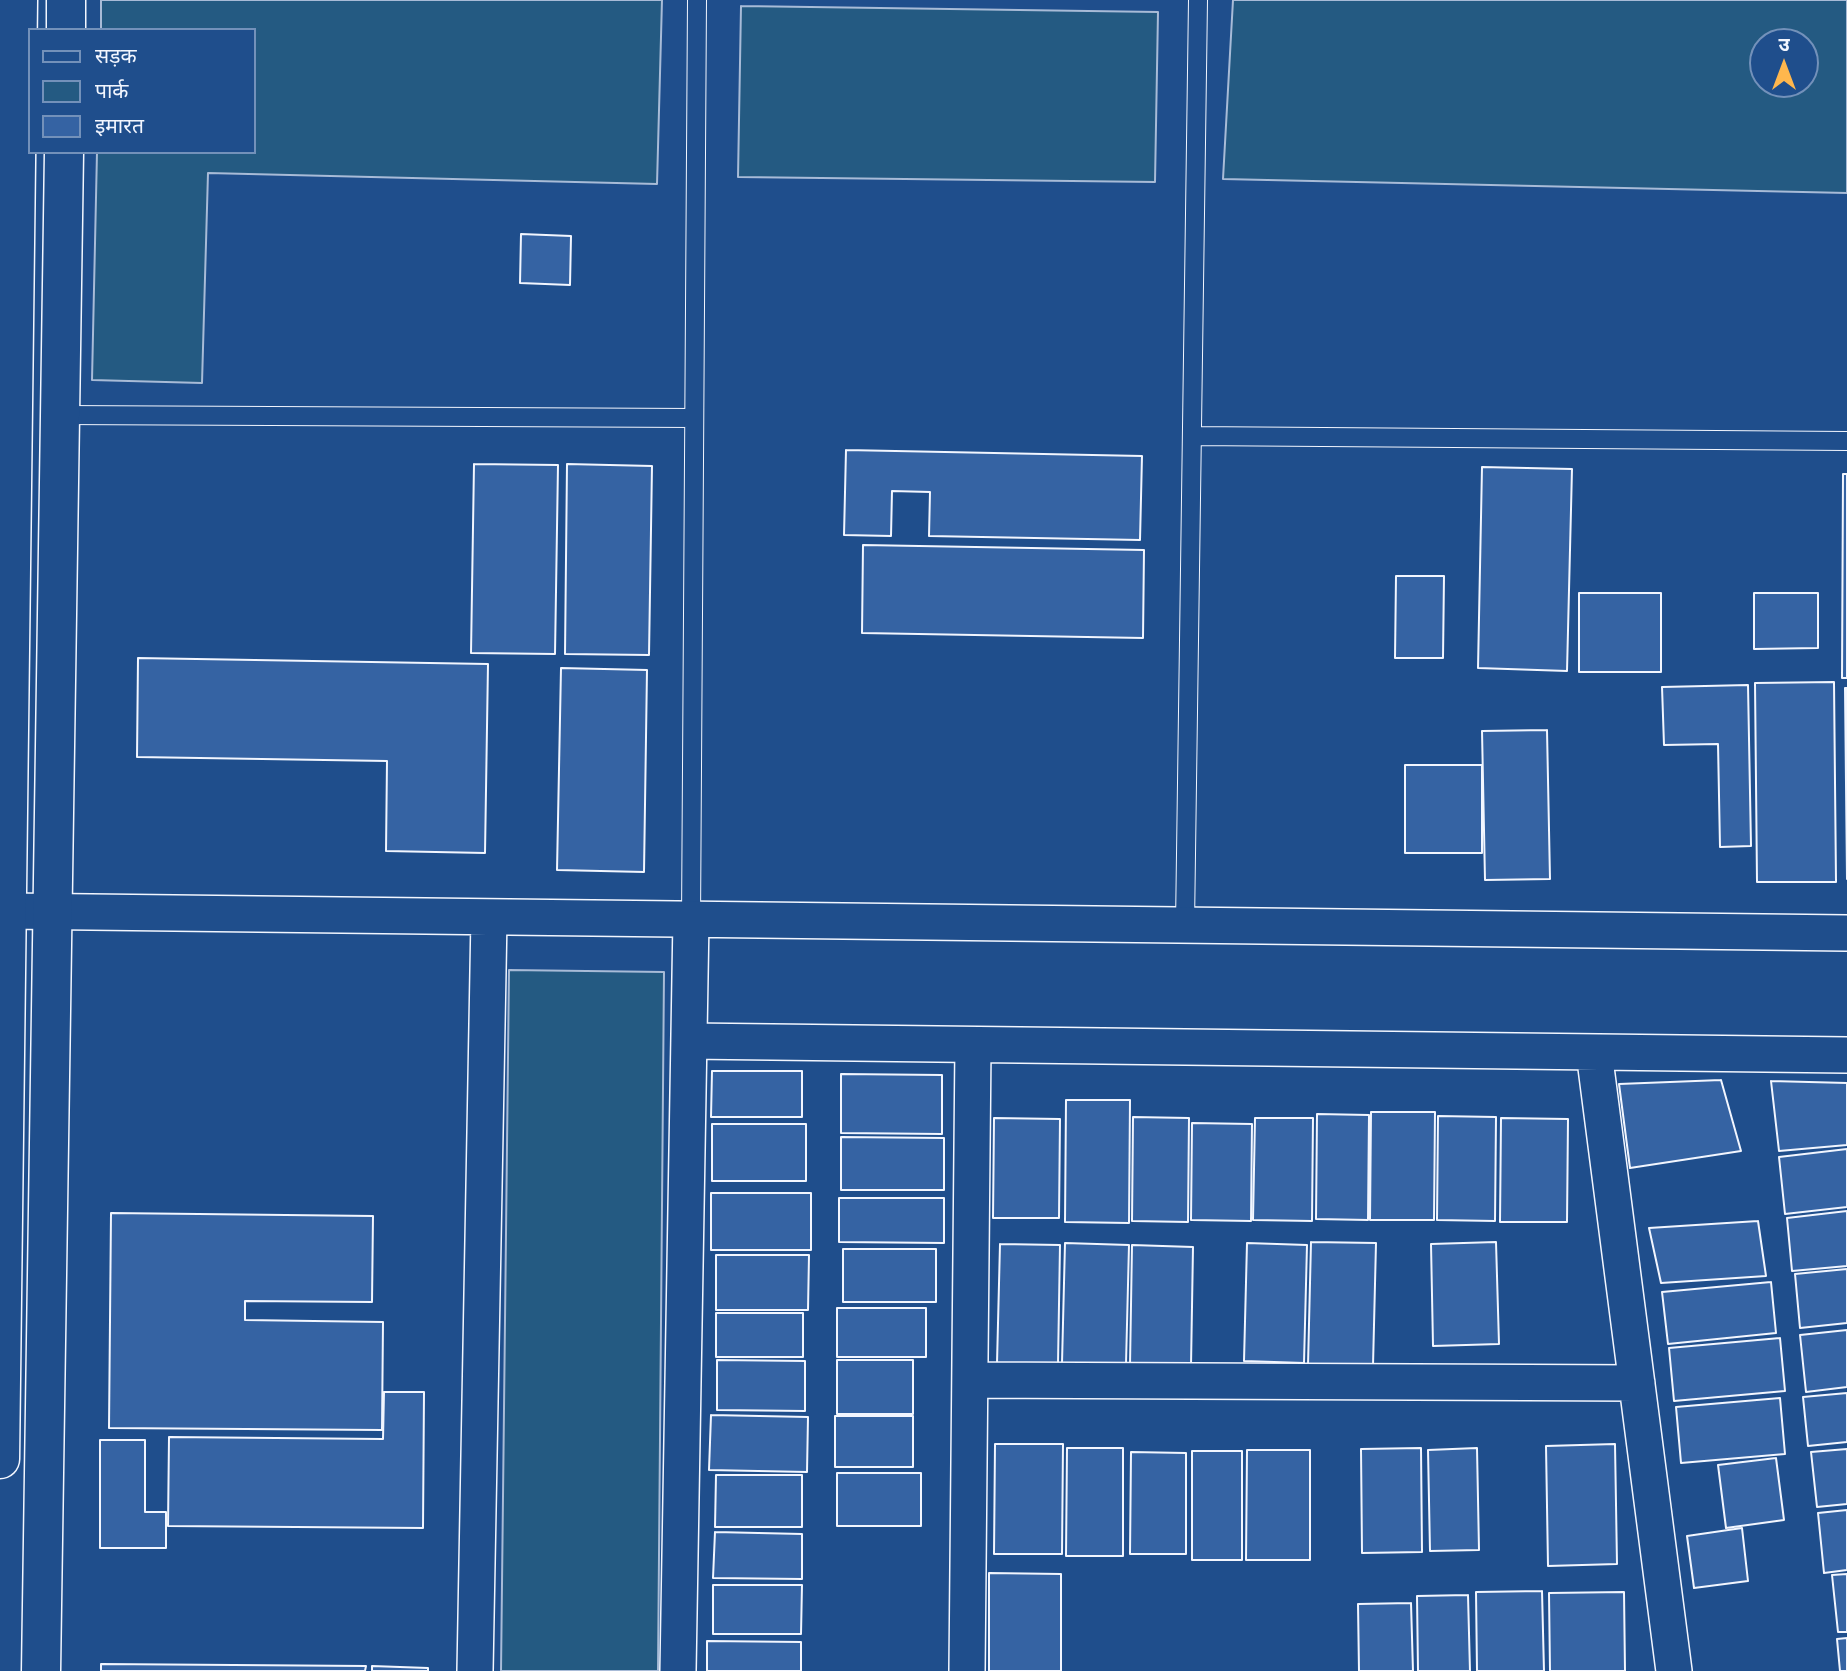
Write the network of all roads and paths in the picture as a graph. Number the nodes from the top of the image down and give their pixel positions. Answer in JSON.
{"nodes":[{"id":1,"x":18,"y":0,"type":"edge"},
{"id":2,"x":66,"y":0,"type":"edge"},
{"id":3,"x":697,"y":0,"type":"edge"},
{"id":4,"x":1198,"y":0,"type":"edge"},
{"id":5,"x":65,"y":28,"type":"edge"},
{"id":6,"x":64,"y":154,"type":"edge"},
{"id":7,"x":60,"y":415,"type":"junction"},
{"id":8,"x":694,"y":418,"type":"junction"},
{"id":9,"x":1192,"y":436,"type":"junction"},
{"id":10,"x":1847,"y":441,"type":"edge"},
{"id":11,"x":4,"y":766,"type":"edge"},
{"id":12,"x":55,"y":766,"type":"junction"},
{"id":13,"x":7,"y":911,"type":"junction"},
{"id":14,"x":53,"y":912,"type":"junction"},
{"id":15,"x":489,"y":917,"type":"junction"},
{"id":16,"x":691,"y":919,"type":"junction"},
{"id":17,"x":1185,"y":925,"type":"junction"},
{"id":18,"x":1847,"y":933,"type":"edge"},
{"id":19,"x":689,"y":1041,"type":"junction"},
{"id":20,"x":973,"y":1045,"type":"junction"},
{"id":21,"x":2,"y":1046,"type":"edge"},
{"id":22,"x":1594,"y":1052,"type":"junction"},
{"id":23,"x":1847,"y":1055,"type":"edge"},
{"id":24,"x":970,"y":1380,"type":"junction"},
{"id":25,"x":1637,"y":1383,"type":"junction"},
{"id":26,"x":0,"y":1459,"type":"edge"},
{"id":27,"x":41,"y":1671,"type":"edge"},
{"id":28,"x":475,"y":1671,"type":"edge"},
{"id":29,"x":678,"y":1671,"type":"edge"},
{"id":30,"x":967,"y":1671,"type":"edge"},
{"id":31,"x":1674,"y":1671,"type":"edge"}],
"edges":[{"from":1,"to":11,"type":"street"},
{"from":2,"to":5,"type":"street"},
{"from":3,"to":8,"type":"lane"},
{"from":4,"to":9,"type":"lane"},
{"from":6,"to":7,"type":"street"},
{"from":7,"to":8,"type":"lane"},
{"from":7,"to":12,"type":"street"},
{"from":8,"to":16,"type":"lane"},
{"from":9,"to":10,"type":"lane"},
{"from":9,"to":17,"type":"lane"},
{"from":11,"to":12,"type":"street"},
{"from":11,"to":13,"type":"street"},
{"from":12,"to":14,"type":"street"},
{"from":13,"to":14,"type":"street"},
{"from":13,"to":21,"type":"street"},
{"from":14,"to":15,"type":"street"},
{"from":14,"to":27,"type":"street"},
{"from":15,"to":16,"type":"street"},
{"from":15,"to":28,"type":"street"},
{"from":16,"to":17,"type":"street"},
{"from":16,"to":19,"type":"street"},
{"from":17,"to":18,"type":"street"},
{"from":19,"to":20,"type":"street"},
{"from":19,"to":29,"type":"street"},
{"from":20,"to":22,"type":"street"},
{"from":20,"to":24,"type":"street"},
{"from":21,"to":26,"type":"street"},
{"from":22,"to":23,"type":"street"},
{"from":22,"to":25,"type":"street"},
{"from":24,"to":25,"type":"street"},
{"from":24,"to":30,"type":"street"},
{"from":25,"to":31,"type":"street"}]}
